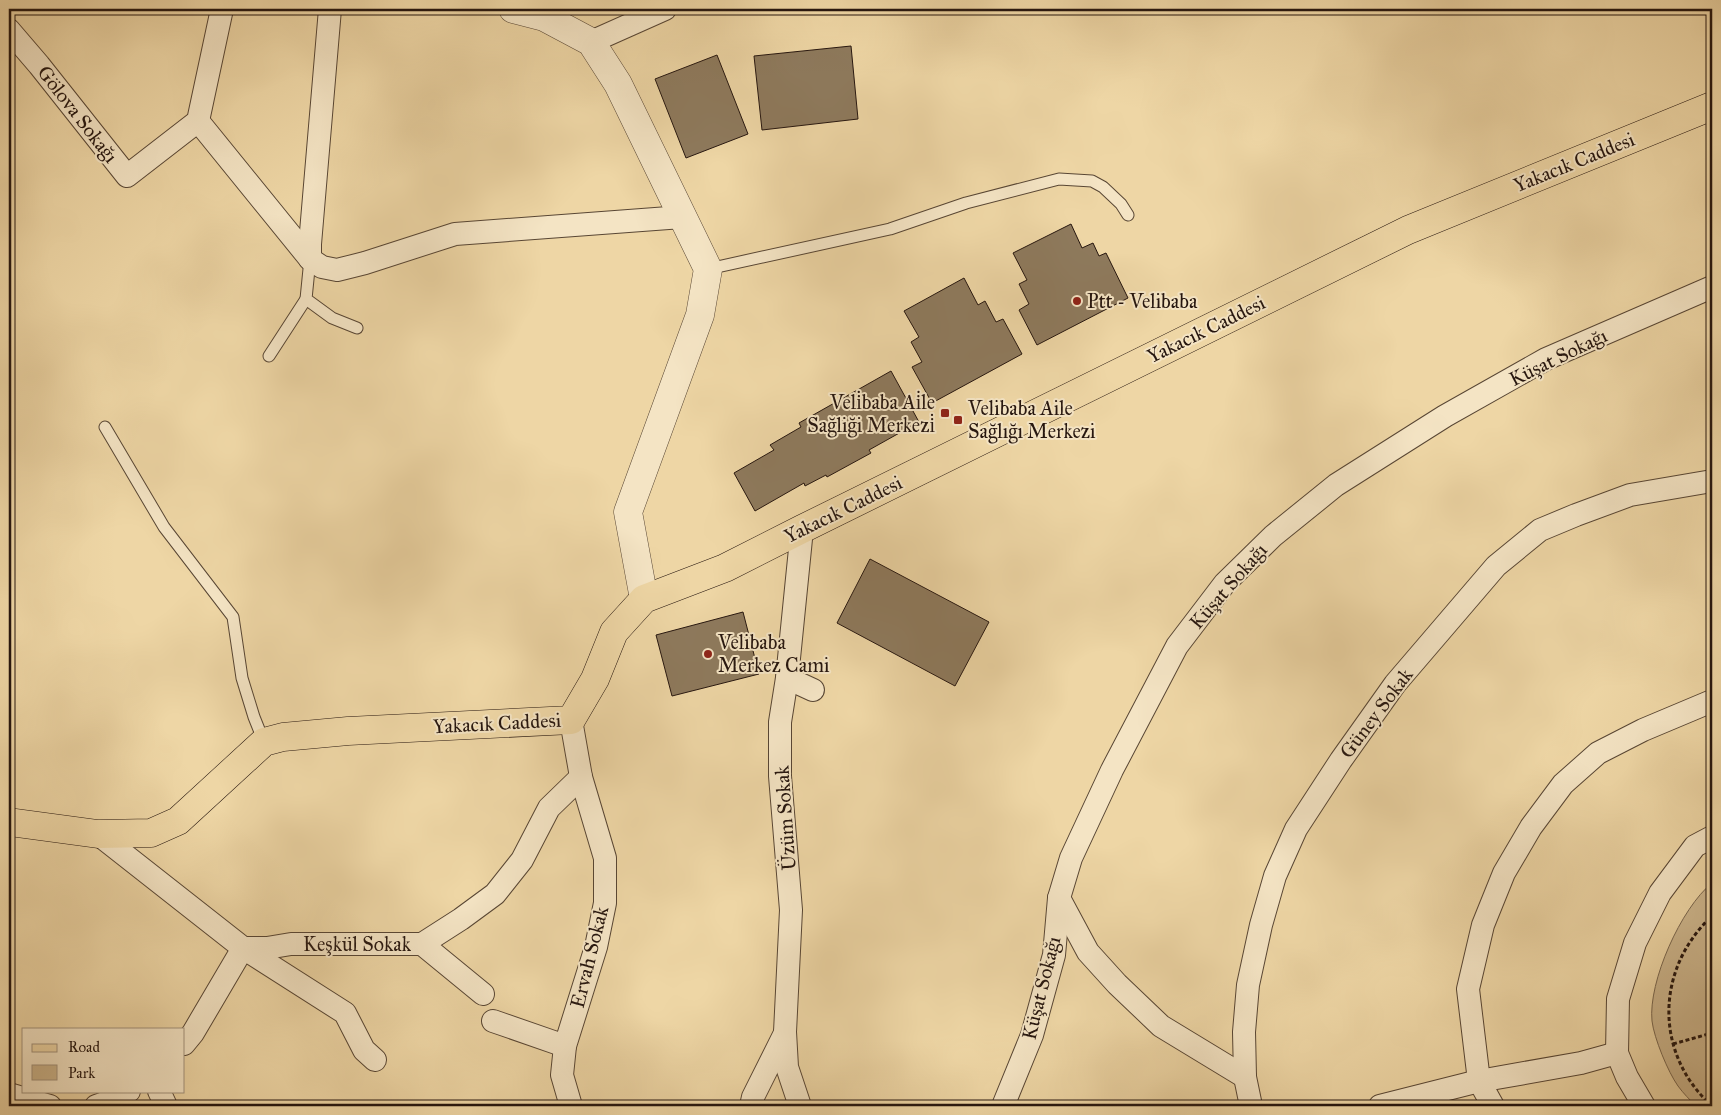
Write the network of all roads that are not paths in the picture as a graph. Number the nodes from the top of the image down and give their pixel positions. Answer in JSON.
{"nodes":[{"id":1,"x":222,"y":9,"type":"edge"},
{"id":2,"x":330,"y":9,"type":"edge"},
{"id":3,"x":513,"y":9,"type":"edge"},
{"id":4,"x":665,"y":9,"type":"edge"},
{"id":5,"x":9,"y":30,"type":"edge"},
{"id":6,"x":591,"y":42,"type":"junction"},
{"id":7,"x":1712,"y":106,"type":"edge"},
{"id":8,"x":198,"y":121,"type":"junction"},
{"id":9,"x":1128,"y":215,"type":"dead end"},
{"id":10,"x":682,"y":217,"type":"junction"},
{"id":11,"x":310,"y":259,"type":"junction"},
{"id":12,"x":708,"y":269,"type":"junction"},
{"id":13,"x":1712,"y":287,"type":"edge"},
{"id":14,"x":306,"y":299,"type":"junction"},
{"id":15,"x":357,"y":328,"type":"dead end"},
{"id":16,"x":269,"y":356,"type":"dead end"},
{"id":17,"x":105,"y":427,"type":"dead end"},
{"id":18,"x":1712,"y":481,"type":"edge"},
{"id":19,"x":802,"y":528,"type":"junction"},
{"id":20,"x":644,"y":599,"type":"junction"},
{"id":21,"x":787,"y":678,"type":"junction"},
{"id":22,"x":813,"y":690,"type":"dead end"},
{"id":23,"x":1712,"y":701,"type":"edge"},
{"id":24,"x":571,"y":720,"type":"junction"},
{"id":25,"x":264,"y":742,"type":"junction"},
{"id":26,"x":581,"y":777,"type":"junction"},
{"id":27,"x":9,"y":822,"type":"edge"},
{"id":28,"x":98,"y":834,"type":"junction"},
{"id":29,"x":1712,"y":837,"type":"edge"},
{"id":30,"x":1059,"y":898,"type":"junction"},
{"id":31,"x":422,"y":944,"type":"junction"},
{"id":32,"x":243,"y":948,"type":"junction"},
{"id":33,"x":483,"y":994,"type":"dead end"},
{"id":34,"x":493,"y":1021,"type":"dead end"},
{"id":35,"x":785,"y":1032,"type":"junction"},
{"id":36,"x":185,"y":1043,"type":"edge"},
{"id":37,"x":565,"y":1046,"type":"junction"},
{"id":38,"x":1618,"y":1053,"type":"junction"},
{"id":39,"x":375,"y":1060,"type":"dead end"},
{"id":40,"x":1245,"y":1077,"type":"junction"},
{"id":41,"x":1479,"y":1081,"type":"junction"},
{"id":42,"x":127,"y":1092,"type":"edge"},
{"id":43,"x":159,"y":1092,"type":"edge"},
{"id":44,"x":9,"y":1094,"type":"edge"},
{"id":45,"x":50,"y":1106,"type":"edge"},
{"id":46,"x":96,"y":1106,"type":"edge"},
{"id":47,"x":166,"y":1106,"type":"edge"},
{"id":48,"x":571,"y":1106,"type":"edge"},
{"id":49,"x":751,"y":1106,"type":"edge"},
{"id":50,"x":800,"y":1106,"type":"edge"},
{"id":51,"x":1003,"y":1106,"type":"edge"},
{"id":52,"x":1251,"y":1106,"type":"edge"},
{"id":53,"x":1380,"y":1106,"type":"edge"},
{"id":54,"x":1386,"y":1106,"type":"edge"},
{"id":55,"x":1493,"y":1106,"type":"edge"},
{"id":56,"x":1644,"y":1106,"type":"edge"}],
"edges":[{"from":1,"to":8,"type":"street"},
{"from":2,"to":11,"type":"street"},
{"from":3,"to":6,"type":"street"},
{"from":4,"to":6,"type":"street"},
{"from":5,"to":8,"type":"street","name":"Gölova Sokağı"},
{"from":6,"to":10,"type":"street"},
{"from":7,"to":19,"type":"main road","name":"Yakacık Caddesi"},
{"from":8,"to":11,"type":"street"},
{"from":9,"to":12,"type":"lane"},
{"from":10,"to":11,"type":"street"},
{"from":10,"to":12,"type":"street"},
{"from":11,"to":14,"type":"lane"},
{"from":12,"to":20,"type":"street"},
{"from":13,"to":30,"type":"street","name":"Küşat Sokağı"},
{"from":14,"to":15,"type":"lane"},
{"from":14,"to":16,"type":"lane"},
{"from":17,"to":25,"type":"lane"},
{"from":18,"to":40,"type":"street","name":"Güney Sokak"},
{"from":19,"to":20,"type":"main road","name":"Yakacık Caddesi"},
{"from":19,"to":21,"type":"street","name":"Üzüm Sokak"},
{"from":20,"to":24,"type":"main road","name":"Yakacık Caddesi"},
{"from":21,"to":22,"type":"street"},
{"from":21,"to":35,"type":"street","name":"Üzüm Sokak"},
{"from":23,"to":41,"type":"street"},
{"from":24,"to":25,"type":"main road","name":"Yakacık Caddesi"},
{"from":24,"to":26,"type":"street","name":"Ervah Sokak"},
{"from":25,"to":28,"type":"main road","name":"Yakacık Caddesi"},
{"from":26,"to":31,"type":"street","name":"Keşkül Sokak"},
{"from":26,"to":37,"type":"street","name":"Ervah Sokak"},
{"from":27,"to":28,"type":"main road","name":"Yakacık Caddesi"},
{"from":28,"to":32,"type":"street"},
{"from":29,"to":38,"type":"street"},
{"from":30,"to":40,"type":"street"},
{"from":30,"to":51,"type":"street","name":"Küşat Sokağı"},
{"from":31,"to":32,"type":"street","name":"Keşkül Sokak"},
{"from":31,"to":33,"type":"street"},
{"from":32,"to":36,"type":"street"},
{"from":32,"to":39,"type":"street"},
{"from":34,"to":37,"type":"street"},
{"from":35,"to":49,"type":"street"},
{"from":35,"to":50,"type":"street","name":"Üzüm Sokak"},
{"from":37,"to":48,"type":"street","name":"Ervah Sokak"},
{"from":38,"to":41,"type":"street"},
{"from":38,"to":56,"type":"street"},
{"from":40,"to":52,"type":"street","name":"Güney Sokak"},
{"from":41,"to":54,"type":"street"},
{"from":41,"to":55,"type":"street"},
{"from":42,"to":46,"type":"street"},
{"from":43,"to":47,"type":"street"},
{"from":44,"to":45,"type":"street"},
{"from":53,"to":54,"type":"street"}]}
